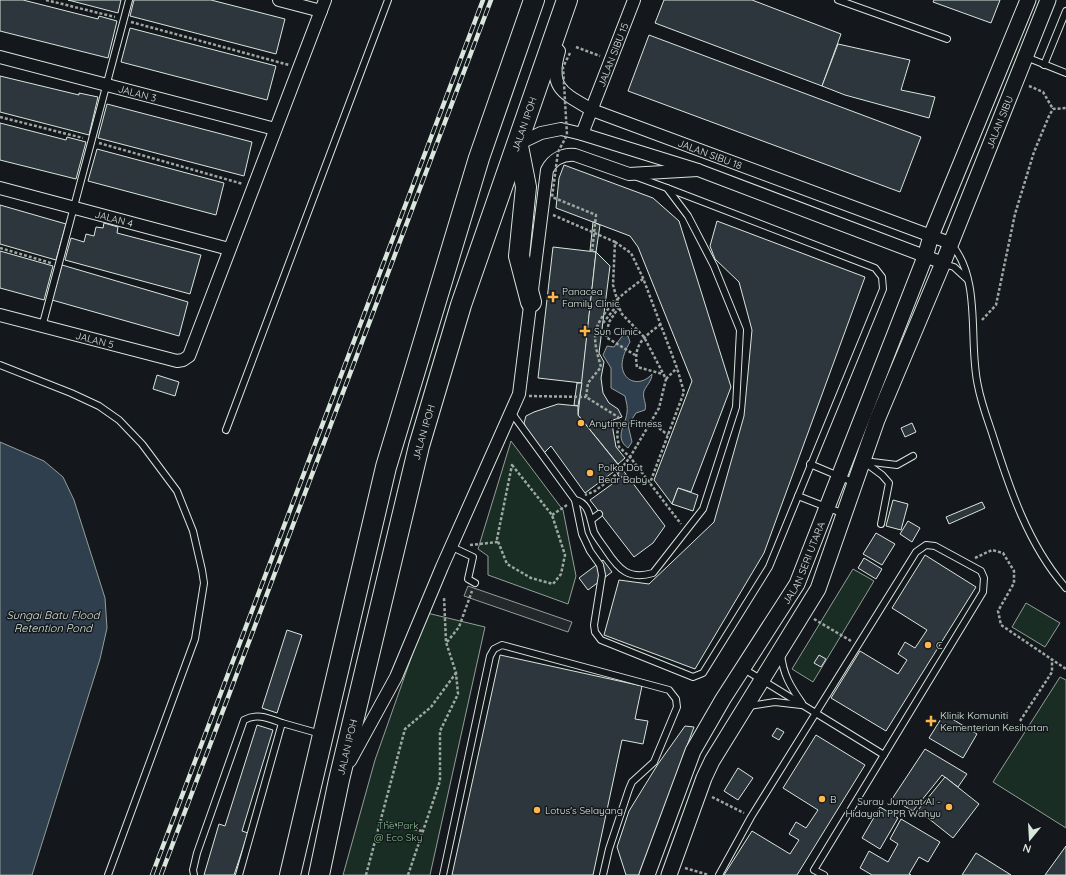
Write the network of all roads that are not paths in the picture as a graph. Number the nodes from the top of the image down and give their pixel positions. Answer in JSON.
{"nodes":[{"id":1,"x":129,"y":0,"type":"edge"},
{"id":2,"x":279,"y":0,"type":"edge"},
{"id":3,"x":388,"y":0,"type":"edge"},
{"id":4,"x":534,"y":0,"type":"edge"},
{"id":5,"x":568,"y":0,"type":"edge"},
{"id":6,"x":573,"y":0,"type":"edge"},
{"id":7,"x":634,"y":0,"type":"edge"},
{"id":8,"x":838,"y":0,"type":"edge"},
{"id":9,"x":1028,"y":0,"type":"edge"},
{"id":10,"x":1048,"y":0,"type":"edge"},
{"id":11,"x":323,"y":5,"type":"edge"},
{"id":12,"x":1066,"y":11,"type":"edge"},
{"id":13,"x":947,"y":39,"type":"dead end"},
{"id":14,"x":0,"y":57,"type":"edge"},
{"id":15,"x":1025,"y":57,"type":"junction"},
{"id":16,"x":1044,"y":65,"type":"junction"},
{"id":17,"x":1066,"y":73,"type":"edge"},
{"id":18,"x":107,"y":85,"type":"junction"},
{"id":19,"x":592,"y":110,"type":"junction"},
{"id":20,"x":275,"y":129,"type":"junction"},
{"id":21,"x":582,"y":134,"type":"junction"},
{"id":22,"x":518,"y":144,"type":"junction"},
{"id":23,"x":698,"y":170,"type":"junction"},
{"id":24,"x":629,"y":174,"type":"junction"},
{"id":25,"x":0,"y":188,"type":"edge"},
{"id":26,"x":667,"y":188,"type":"junction"},
{"id":27,"x":74,"y":208,"type":"junction"},
{"id":28,"x":931,"y":236,"type":"junction"},
{"id":29,"x":950,"y":243,"type":"junction"},
{"id":30,"x":229,"y":249,"type":"junction"},
{"id":31,"x":925,"y":257,"type":"junction"},
{"id":32,"x":943,"y":263,"type":"junction"},
{"id":33,"x":967,"y":279,"type":"junction"},
{"id":34,"x":531,"y":302,"type":"junction"},
{"id":35,"x":0,"y":315,"type":"edge"},
{"id":36,"x":42,"y":327,"type":"junction"},
{"id":37,"x":0,"y":365,"type":"edge"},
{"id":38,"x":511,"y":412,"type":"junction"},
{"id":39,"x":226,"y":430,"type":"dead end"},
{"id":40,"x":913,"y":456,"type":"dead end"},
{"id":41,"x":862,"y":461,"type":"junction"},
{"id":42,"x":810,"y":464,"type":"junction"},
{"id":43,"x":839,"y":476,"type":"junction"},
{"id":44,"x":855,"y":483,"type":"junction"},
{"id":45,"x":798,"y":496,"type":"junction"},
{"id":46,"x":575,"y":500,"type":"junction"},
{"id":47,"x":827,"y":508,"type":"junction"},
{"id":48,"x":599,"y":514,"type":"dead end"},
{"id":49,"x":844,"y":514,"type":"junction"},
{"id":50,"x":591,"y":520,"type":"junction"},
{"id":51,"x":881,"y":524,"type":"dead end"},
{"id":52,"x":452,"y":547,"type":"junction"},
{"id":53,"x":475,"y":583,"type":"road end"},
{"id":54,"x":1066,"y":588,"type":"edge"},
{"id":55,"x":781,"y":650,"type":"junction"},
{"id":56,"x":743,"y":668,"type":"junction"},
{"id":57,"x":762,"y":680,"type":"junction"},
{"id":58,"x":802,"y":705,"type":"junction"},
{"id":59,"x":746,"y":706,"type":"junction"},
{"id":60,"x":816,"y":713,"type":"junction"},
{"id":61,"x":282,"y":723,"type":"junction"},
{"id":62,"x":322,"y":735,"type":"junction"},
{"id":63,"x":884,"y":755,"type":"junction"},
{"id":64,"x":339,"y":780,"type":"junction"},
{"id":65,"x":812,"y":872,"type":"edge"},
{"id":66,"x":108,"y":875,"type":"edge"},
{"id":67,"x":194,"y":875,"type":"edge"},
{"id":68,"x":239,"y":875,"type":"edge"},
{"id":69,"x":290,"y":875,"type":"edge"},
{"id":70,"x":319,"y":875,"type":"edge"},
{"id":71,"x":443,"y":875,"type":"edge"},
{"id":72,"x":603,"y":875,"type":"edge"},
{"id":73,"x":646,"y":875,"type":"edge"},
{"id":74,"x":669,"y":875,"type":"edge"},
{"id":75,"x":719,"y":875,"type":"edge"},
{"id":76,"x":824,"y":875,"type":"edge"}],
"edges":[{"from":1,"to":18,"type":"lane"},
{"from":2,"to":11,"type":"street"},
{"from":3,"to":39,"type":"lane"},
{"from":4,"to":62,"type":"highway"},
{"from":5,"to":22,"type":"highway","name":"JALAN IPOH"},
{"from":6,"to":19,"type":"street","name":"JALAN SIBU 18"},
{"from":7,"to":19,"type":"street","name":"JALAN SIBU 15"},
{"from":8,"to":13,"type":"lane"},
{"from":9,"to":28,"type":"street","name":"JALAN SIBU"},
{"from":10,"to":15,"type":"street","name":"JALAN SIBU"},
{"from":11,"to":20,"type":"street"},
{"from":12,"to":16,"type":"lane"},
{"from":14,"to":18,"type":"street","name":"JALAN 3"},
{"from":15,"to":16,"type":"lane"},
{"from":15,"to":29,"type":"street","name":"JALAN SIBU"},
{"from":16,"to":17,"type":"lane"},
{"from":18,"to":20,"type":"street","name":"JALAN 3"},
{"from":18,"to":27,"type":"lane"},
{"from":19,"to":21,"type":"street","name":"JALAN SIBU 15"},
{"from":19,"to":28,"type":"street","name":"JALAN SIBU 18"},
{"from":20,"to":30,"type":"street"},
{"from":21,"to":22,"type":"street","name":"JALAN SIBU 18"},
{"from":21,"to":23,"type":"street","name":"JALAN SIBU 18"},
{"from":22,"to":34,"type":"highway"},
{"from":22,"to":64,"type":"highway","name":"JALAN IPOH"},
{"from":23,"to":24,"type":"street"},
{"from":23,"to":31,"type":"street","name":"JALAN SIBU 18"},
{"from":24,"to":26,"type":"lane"},
{"from":24,"to":34,"type":"street"},
{"from":25,"to":27,"type":"street","name":"JALAN 4"},
{"from":26,"to":42,"type":"lane"},
{"from":26,"to":50,"type":"lane"},
{"from":27,"to":30,"type":"street","name":"JALAN 4"},
{"from":27,"to":36,"type":"lane"},
{"from":28,"to":29,"type":"street","name":"JALAN SIBU 18"},
{"from":28,"to":31,"type":"street","name":"JALAN SERI UTARA"},
{"from":29,"to":32,"type":"street","name":"JALAN SERI UTARA"},
{"from":29,"to":33,"type":"lane"},
{"from":30,"to":36,"type":"street","name":"JALAN 5"},
{"from":31,"to":32,"type":"street","name":"JALAN SIBU 18"},
{"from":31,"to":43,"type":"street","name":"JALAN SERI UTARA"},
{"from":32,"to":33,"type":"lane"},
{"from":32,"to":41,"type":"street","name":"JALAN SERI UTARA"},
{"from":33,"to":54,"type":"lane"},
{"from":34,"to":38,"type":"street"},
{"from":35,"to":36,"type":"street","name":"JALAN 5"},
{"from":37,"to":66,"type":"lane"},
{"from":38,"to":46,"type":"lane"},
{"from":38,"to":52,"type":"street"},
{"from":40,"to":41,"type":"lane"},
{"from":41,"to":44,"type":"street","name":"JALAN SERI UTARA"},
{"from":41,"to":51,"type":"lane"},
{"from":42,"to":43,"type":"lane"},
{"from":42,"to":45,"type":"lane"},
{"from":43,"to":44,"type":"lane"},
{"from":43,"to":47,"type":"street","name":"JALAN SERI UTARA"},
{"from":44,"to":49,"type":"street","name":"JALAN SERI UTARA"},
{"from":45,"to":46,"type":"lane"},
{"from":45,"to":47,"type":"lane"},
{"from":46,"to":50,"type":"lane"},
{"from":47,"to":49,"type":"lane"},
{"from":47,"to":56,"type":"street","name":"JALAN SERI UTARA"},
{"from":48,"to":50,"type":"lane"},
{"from":49,"to":55,"type":"street","name":"JALAN SERI UTARA"},
{"from":52,"to":53,"type":"lane"},
{"from":52,"to":64,"type":"street"},
{"from":55,"to":57,"type":"street","name":"JALAN SERI UTARA"},
{"from":55,"to":58,"type":"lane"},
{"from":56,"to":57,"type":"lane"},
{"from":56,"to":73,"type":"street","name":"JALAN SERI UTARA"},
{"from":57,"to":58,"type":"lane"},
{"from":57,"to":59,"type":"street","name":"JALAN SERI UTARA"},
{"from":58,"to":59,"type":"lane"},
{"from":58,"to":60,"type":"lane"},
{"from":59,"to":74,"type":"street","name":"JALAN SERI UTARA"},
{"from":60,"to":63,"type":"lane"},
{"from":60,"to":63,"type":"lane"},
{"from":60,"to":75,"type":"lane"},
{"from":61,"to":62,"type":"lane"},
{"from":61,"to":67,"type":"lane"},
{"from":61,"to":68,"type":"lane"},
{"from":62,"to":69,"type":"highway"},
{"from":63,"to":65,"type":"lane"},
{"from":64,"to":70,"type":"highway","name":"JALAN IPOH"},
{"from":65,"to":76,"type":"lane"},
{"from":71,"to":72,"type":"lane"}]}
